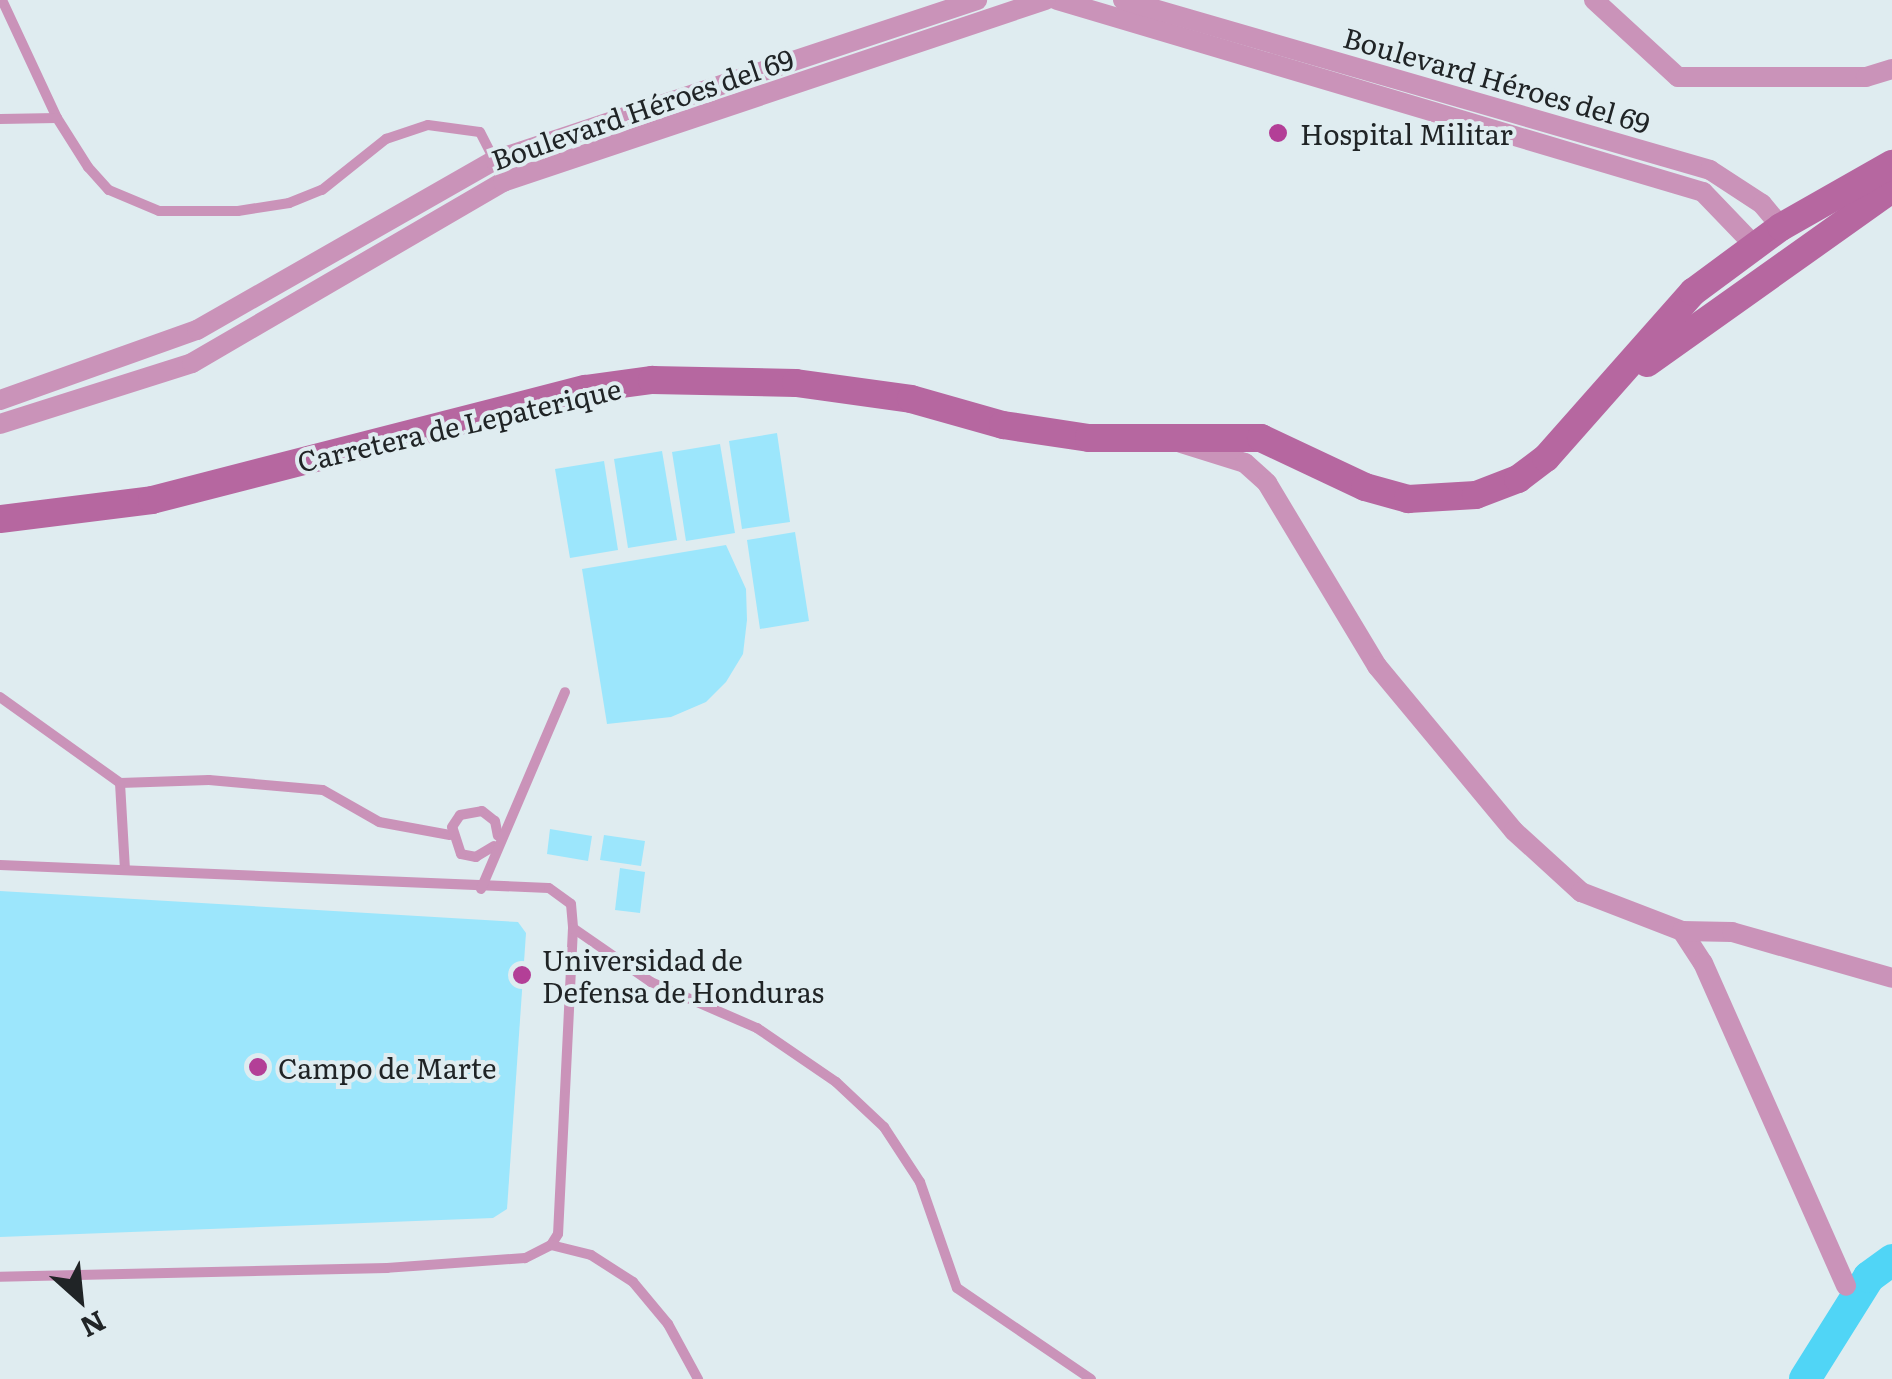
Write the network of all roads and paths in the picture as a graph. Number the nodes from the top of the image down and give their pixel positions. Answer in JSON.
{"nodes":[{"id":1,"x":977,"y":0,"type":"edge"},
{"id":2,"x":1046,"y":0,"type":"edge"},
{"id":3,"x":1057,"y":0,"type":"edge"},
{"id":4,"x":1123,"y":0,"type":"edge"},
{"id":5,"x":1594,"y":0,"type":"edge"},
{"id":6,"x":2,"y":1,"type":"edge"},
{"id":7,"x":1892,"y":69,"type":"edge"},
{"id":8,"x":57,"y":118,"type":"junction"},
{"id":9,"x":0,"y":119,"type":"edge"},
{"id":10,"x":496,"y":160,"type":"junction"},
{"id":11,"x":1892,"y":164,"type":"edge"},
{"id":12,"x":503,"y":182,"type":"junction"},
{"id":13,"x":1892,"y":189,"type":"edge"},
{"id":14,"x":1850,"y":217,"type":"junction"},
{"id":15,"x":1769,"y":241,"type":"junction"},
{"id":16,"x":1722,"y":306,"type":"junction"},
{"id":17,"x":1597,"y":399,"type":"junction"},
{"id":18,"x":0,"y":400,"type":"edge"},
{"id":19,"x":0,"y":424,"type":"edge"},
{"id":20,"x":1170,"y":438,"type":"junction"},
{"id":21,"x":226,"y":480,"type":"junction"},
{"id":22,"x":0,"y":504,"type":"edge"},
{"id":23,"x":0,"y":519,"type":"edge"},
{"id":24,"x":565,"y":692,"type":"dead end"},
{"id":25,"x":0,"y":698,"type":"edge"},
{"id":26,"x":120,"y":783,"type":"junction"},
{"id":27,"x":450,"y":834,"type":"junction"},
{"id":28,"x":497,"y":841,"type":"junction"},
{"id":29,"x":0,"y":865,"type":"edge"},
{"id":30,"x":125,"y":870,"type":"junction"},
{"id":31,"x":481,"y":889,"type":"junction"},
{"id":32,"x":573,"y":928,"type":"junction"},
{"id":33,"x":1682,"y":931,"type":"junction"},
{"id":34,"x":1892,"y":978,"type":"edge"},
{"id":35,"x":550,"y":1245,"type":"junction"},
{"id":36,"x":0,"y":1277,"type":"edge"},
{"id":37,"x":1846,"y":1286,"type":"dead end"},
{"id":38,"x":698,"y":1379,"type":"edge"},
{"id":39,"x":1091,"y":1379,"type":"edge"}],
"edges":[{"from":1,"to":10,"type":"street","name":"Boulevard Héroes del 69"},
{"from":2,"to":12,"type":"street","name":"Boulevard Héroes del 69"},
{"from":3,"to":15,"type":"street","name":"Boulevard Héroes del 69"},
{"from":4,"to":15,"type":"street","name":"Boulevard Héroes del 69"},
{"from":5,"to":7,"type":"street"},
{"from":6,"to":8,"type":"lane"},
{"from":8,"to":9,"type":"lane"},
{"from":8,"to":10,"type":"lane"},
{"from":10,"to":12,"type":"lane"},
{"from":10,"to":18,"type":"street","name":"Boulevard Héroes del 69"},
{"from":11,"to":15,"type":"main road","name":"Carretera de Lepaterique"},
{"from":12,"to":19,"type":"street","name":"Boulevard Héroes del 69"},
{"from":13,"to":14,"type":"main road","name":"Carretera de Lepaterique"},
{"from":14,"to":15,"type":"main road"},
{"from":14,"to":16,"type":"main road","name":"Carretera de Lepaterique"},
{"from":15,"to":16,"type":"main road"},
{"from":15,"to":17,"type":"main road","name":"Carretera de Lepaterique"},
{"from":16,"to":17,"type":"main road","name":"Carretera de Lepaterique"},
{"from":17,"to":20,"type":"main road","name":"Carretera de Lepaterique"},
{"from":20,"to":21,"type":"main road","name":"Carretera de Lepaterique"},
{"from":20,"to":33,"type":"street"},
{"from":21,"to":22,"type":"main road","name":"Carretera de Lepaterique"},
{"from":21,"to":23,"type":"main road","name":"Carretera de Lepaterique"},
{"from":24,"to":28,"type":"lane"},
{"from":25,"to":26,"type":"lane"},
{"from":26,"to":27,"type":"lane"},
{"from":26,"to":30,"type":"lane"},
{"from":27,"to":28,"type":"lane"},
{"from":27,"to":28,"type":"lane"},
{"from":28,"to":31,"type":"lane"},
{"from":29,"to":30,"type":"lane"},
{"from":30,"to":31,"type":"lane"},
{"from":31,"to":32,"type":"lane"},
{"from":32,"to":35,"type":"lane"},
{"from":32,"to":39,"type":"lane"},
{"from":33,"to":34,"type":"street"},
{"from":33,"to":37,"type":"street"},
{"from":35,"to":36,"type":"lane"},
{"from":35,"to":38,"type":"lane"}]}
